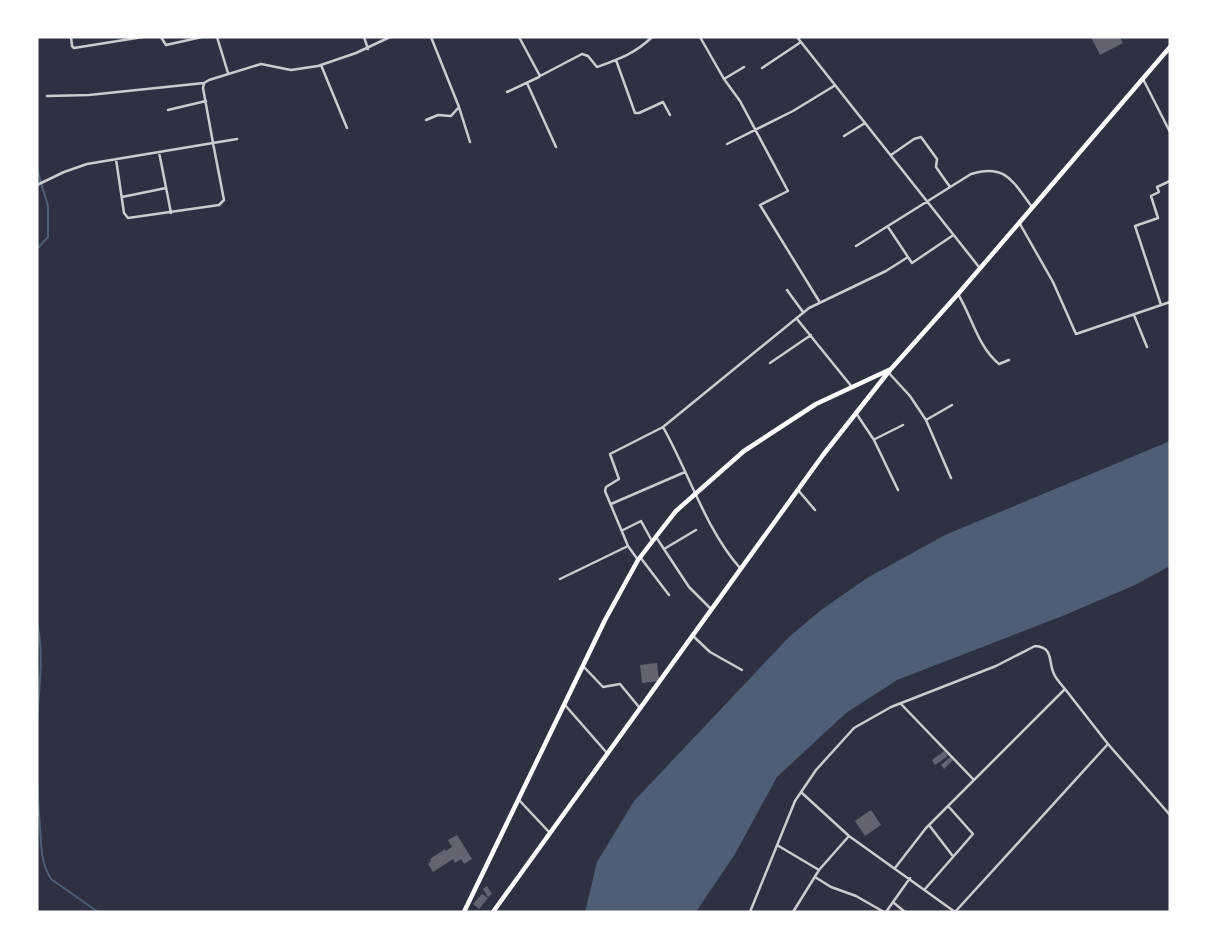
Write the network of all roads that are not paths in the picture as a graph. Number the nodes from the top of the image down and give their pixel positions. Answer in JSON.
{"nodes":[{"id":1,"x":71,"y":37,"type":"edge"},
{"id":2,"x":112,"y":37,"type":"edge"},
{"id":3,"x":143,"y":37,"type":"edge"},
{"id":4,"x":161,"y":37,"type":"edge"},
{"id":5,"x":202,"y":37,"type":"edge"},
{"id":6,"x":217,"y":37,"type":"edge"},
{"id":7,"x":363,"y":37,"type":"edge"},
{"id":8,"x":390,"y":37,"type":"edge"},
{"id":9,"x":431,"y":37,"type":"edge"},
{"id":10,"x":529,"y":37,"type":"edge"},
{"id":11,"x":652,"y":37,"type":"edge"},
{"id":12,"x":700,"y":37,"type":"edge"},
{"id":13,"x":797,"y":37,"type":"edge"},
{"id":14,"x":521,"y":39,"type":"edge"},
{"id":15,"x":801,"y":42,"type":"junction"},
{"id":16,"x":113,"y":43,"type":"junction"},
{"id":17,"x":1170,"y":47,"type":"edge"},
{"id":18,"x":368,"y":48,"type":"junction"},
{"id":19,"x":616,"y":60,"type":"junction"},
{"id":20,"x":321,"y":65,"type":"junction"},
{"id":21,"x":744,"y":67,"type":"dead end"},
{"id":22,"x":762,"y":68,"type":"dead end"},
{"id":23,"x":228,"y":73,"type":"junction"},
{"id":24,"x":540,"y":76,"type":"junction"},
{"id":25,"x":724,"y":79,"type":"junction"},
{"id":26,"x":1143,"y":79,"type":"junction"},
{"id":27,"x":204,"y":83,"type":"junction"},
{"id":28,"x":527,"y":83,"type":"junction"},
{"id":29,"x":835,"y":85,"type":"junction"},
{"id":30,"x":508,"y":92,"type":"dead end"},
{"id":31,"x":47,"y":96,"type":"dead end"},
{"id":32,"x":206,"y":101,"type":"junction"},
{"id":33,"x":459,"y":107,"type":"junction"},
{"id":34,"x":168,"y":110,"type":"dead end"},
{"id":35,"x":670,"y":115,"type":"dead end"},
{"id":36,"x":426,"y":120,"type":"dead end"},
{"id":37,"x":865,"y":123,"type":"junction"},
{"id":38,"x":347,"y":128,"type":"dead end"},
{"id":39,"x":755,"y":129,"type":"junction"},
{"id":40,"x":1170,"y":132,"type":"edge"},
{"id":41,"x":844,"y":136,"type":"dead end"},
{"id":42,"x":237,"y":139,"type":"dead end"},
{"id":43,"x":470,"y":142,"type":"dead end"},
{"id":44,"x":213,"y":143,"type":"junction"},
{"id":45,"x":727,"y":144,"type":"dead end"},
{"id":46,"x":556,"y":147,"type":"dead end"},
{"id":47,"x":159,"y":152,"type":"junction"},
{"id":48,"x":891,"y":155,"type":"junction"},
{"id":49,"x":116,"y":159,"type":"junction"},
{"id":50,"x":1170,"y":181,"type":"edge"},
{"id":51,"x":37,"y":186,"type":"edge"},
{"id":52,"x":950,"y":187,"type":"junction"},
{"id":53,"x":166,"y":188,"type":"junction"},
{"id":54,"x":122,"y":197,"type":"junction"},
{"id":55,"x":928,"y":203,"type":"junction"},
{"id":56,"x":1033,"y":207,"type":"junction"},
{"id":57,"x":171,"y":213,"type":"junction"},
{"id":58,"x":1020,"y":223,"type":"junction"},
{"id":59,"x":888,"y":227,"type":"junction"},
{"id":60,"x":953,"y":235,"type":"junction"},
{"id":61,"x":856,"y":246,"type":"dead end"},
{"id":62,"x":908,"y":257,"type":"junction"},
{"id":63,"x":980,"y":268,"type":"junction"},
{"id":64,"x":787,"y":290,"type":"dead end"},
{"id":65,"x":958,"y":294,"type":"junction"},
{"id":66,"x":819,"y":302,"type":"junction"},
{"id":67,"x":1170,"y":302,"type":"edge"},
{"id":68,"x":1161,"y":305,"type":"junction"},
{"id":69,"x":803,"y":313,"type":"junction"},
{"id":70,"x":1134,"y":315,"type":"junction"},
{"id":71,"x":796,"y":319,"type":"junction"},
{"id":72,"x":811,"y":335,"type":"junction"},
{"id":73,"x":1147,"y":347,"type":"dead end"},
{"id":74,"x":1009,"y":360,"type":"dead end"},
{"id":75,"x":770,"y":363,"type":"dead end"},
{"id":76,"x":890,"y":371,"type":"junction"},
{"id":77,"x":867,"y":380,"type":"junction"},
{"id":78,"x":852,"y":387,"type":"junction"},
{"id":79,"x":874,"y":391,"type":"junction"},
{"id":80,"x":952,"y":405,"type":"dead end"},
{"id":81,"x":856,"y":413,"type":"junction"},
{"id":82,"x":926,"y":420,"type":"junction"},
{"id":83,"x":903,"y":425,"type":"dead end"},
{"id":84,"x":663,"y":427,"type":"junction"},
{"id":85,"x":874,"y":440,"type":"junction"},
{"id":86,"x":687,"y":472,"type":"junction"},
{"id":87,"x":951,"y":478,"type":"dead end"},
{"id":88,"x":798,"y":490,"type":"junction"},
{"id":89,"x":898,"y":490,"type":"dead end"},
{"id":90,"x":695,"y":494,"type":"junction"},
{"id":91,"x":611,"y":504,"type":"junction"},
{"id":92,"x":815,"y":510,"type":"dead end"},
{"id":93,"x":623,"y":530,"type":"junction"},
{"id":94,"x":696,"y":530,"type":"dead end"},
{"id":95,"x":654,"y":539,"type":"junction"},
{"id":96,"x":628,"y":546,"type":"junction"},
{"id":97,"x":664,"y":549,"type":"junction"},
{"id":98,"x":639,"y":559,"type":"junction"},
{"id":99,"x":740,"y":569,"type":"junction"},
{"id":100,"x":560,"y":579,"type":"dead end"},
{"id":101,"x":669,"y":595,"type":"dead end"},
{"id":102,"x":711,"y":609,"type":"junction"},
{"id":103,"x":692,"y":635,"type":"junction"},
{"id":104,"x":583,"y":666,"type":"junction"},
{"id":105,"x":742,"y":670,"type":"dead end"},
{"id":106,"x":1065,"y":689,"type":"junction"},
{"id":107,"x":900,"y":704,"type":"junction"},
{"id":108,"x":565,"y":705,"type":"junction"},
{"id":109,"x":640,"y":708,"type":"junction"},
{"id":110,"x":1108,"y":744,"type":"junction"},
{"id":111,"x":607,"y":753,"type":"junction"},
{"id":112,"x":974,"y":780,"type":"junction"},
{"id":113,"x":801,"y":792,"type":"junction"},
{"id":114,"x":518,"y":799,"type":"junction"},
{"id":115,"x":948,"y":806,"type":"junction"},
{"id":116,"x":1170,"y":815,"type":"edge"},
{"id":117,"x":929,"y":825,"type":"junction"},
{"id":118,"x":550,"y":833,"type":"junction"},
{"id":119,"x":849,"y":836,"type":"junction"},
{"id":120,"x":777,"y":845,"type":"junction"},
{"id":121,"x":953,"y":856,"type":"junction"},
{"id":122,"x":895,"y":868,"type":"junction"},
{"id":123,"x":819,"y":870,"type":"junction"},
{"id":124,"x":814,"y":877,"type":"junction"},
{"id":125,"x":910,"y":878,"type":"junction"},
{"id":126,"x":925,"y":889,"type":"junction"},
{"id":127,"x":893,"y":902,"type":"junction"},
{"id":128,"x":464,"y":912,"type":"edge"},
{"id":129,"x":493,"y":912,"type":"edge"},
{"id":130,"x":750,"y":912,"type":"edge"},
{"id":131,"x":793,"y":912,"type":"edge"},
{"id":132,"x":885,"y":912,"type":"edge"},
{"id":133,"x":905,"y":912,"type":"edge"},
{"id":134,"x":955,"y":912,"type":"edge"}],
"edges":[{"from":1,"to":16,"type":"street"},
{"from":2,"to":16,"type":"street"},
{"from":3,"to":16,"type":"street"},
{"from":4,"to":5,"type":"street"},
{"from":6,"to":23,"type":"street"},
{"from":7,"to":18,"type":"street"},
{"from":8,"to":18,"type":"street"},
{"from":9,"to":33,"type":"street"},
{"from":10,"to":14,"type":"street"},
{"from":11,"to":19,"type":"street"},
{"from":12,"to":25,"type":"street"},
{"from":13,"to":15,"type":"street"},
{"from":14,"to":24,"type":"street"},
{"from":15,"to":22,"type":"street"},
{"from":15,"to":29,"type":"street"},
{"from":17,"to":26,"type":"main road"},
{"from":18,"to":20,"type":"street"},
{"from":19,"to":24,"type":"street"},
{"from":19,"to":35,"type":"street"},
{"from":20,"to":23,"type":"street"},
{"from":20,"to":38,"type":"street"},
{"from":21,"to":25,"type":"street"},
{"from":23,"to":27,"type":"street"},
{"from":24,"to":28,"type":"street"},
{"from":25,"to":39,"type":"street"},
{"from":26,"to":40,"type":"street"},
{"from":26,"to":56,"type":"main road"},
{"from":27,"to":31,"type":"street"},
{"from":27,"to":32,"type":"street"},
{"from":28,"to":30,"type":"street"},
{"from":28,"to":46,"type":"street"},
{"from":29,"to":37,"type":"street"},
{"from":29,"to":39,"type":"street"},
{"from":32,"to":34,"type":"street"},
{"from":32,"to":44,"type":"street"},
{"from":33,"to":36,"type":"street"},
{"from":33,"to":43,"type":"street"},
{"from":37,"to":41,"type":"street"},
{"from":37,"to":48,"type":"street"},
{"from":39,"to":45,"type":"street"},
{"from":39,"to":66,"type":"street"},
{"from":42,"to":44,"type":"street"},
{"from":44,"to":47,"type":"street"},
{"from":44,"to":57,"type":"street"},
{"from":47,"to":49,"type":"street"},
{"from":47,"to":53,"type":"street"},
{"from":48,"to":52,"type":"street"},
{"from":48,"to":55,"type":"street"},
{"from":49,"to":51,"type":"street"},
{"from":49,"to":54,"type":"street"},
{"from":50,"to":68,"type":"street"},
{"from":52,"to":55,"type":"street"},
{"from":52,"to":56,"type":"street"},
{"from":53,"to":54,"type":"street"},
{"from":53,"to":57,"type":"street"},
{"from":54,"to":57,"type":"street"},
{"from":55,"to":59,"type":"street"},
{"from":55,"to":60,"type":"street"},
{"from":56,"to":58,"type":"main road"},
{"from":58,"to":63,"type":"main road"},
{"from":58,"to":70,"type":"street"},
{"from":59,"to":61,"type":"street"},
{"from":59,"to":62,"type":"street"},
{"from":60,"to":62,"type":"street"},
{"from":60,"to":63,"type":"street"},
{"from":62,"to":66,"type":"street"},
{"from":63,"to":65,"type":"main road"},
{"from":64,"to":69,"type":"street"},
{"from":65,"to":74,"type":"street"},
{"from":65,"to":76,"type":"main road"},
{"from":66,"to":69,"type":"street"},
{"from":67,"to":68,"type":"street"},
{"from":68,"to":70,"type":"street"},
{"from":69,"to":71,"type":"street"},
{"from":70,"to":73,"type":"street"},
{"from":71,"to":72,"type":"street"},
{"from":71,"to":84,"type":"street"},
{"from":72,"to":75,"type":"street"},
{"from":72,"to":78,"type":"street"},
{"from":76,"to":77,"type":"main road"},
{"from":76,"to":79,"type":"main road"},
{"from":76,"to":82,"type":"street"},
{"from":77,"to":78,"type":"main road"},
{"from":77,"to":79,"type":"main road"},
{"from":78,"to":90,"type":"main road"},
{"from":79,"to":81,"type":"main road"},
{"from":80,"to":82,"type":"street"},
{"from":81,"to":85,"type":"street"},
{"from":81,"to":88,"type":"main road"},
{"from":82,"to":87,"type":"street"},
{"from":83,"to":85,"type":"street"},
{"from":84,"to":86,"type":"street"},
{"from":84,"to":91,"type":"street"},
{"from":85,"to":89,"type":"street"},
{"from":86,"to":90,"type":"street"},
{"from":86,"to":91,"type":"street"},
{"from":88,"to":92,"type":"street"},
{"from":88,"to":99,"type":"main road"},
{"from":90,"to":95,"type":"main road"},
{"from":90,"to":99,"type":"street"},
{"from":91,"to":93,"type":"street"},
{"from":93,"to":95,"type":"street"},
{"from":93,"to":96,"type":"street"},
{"from":94,"to":97,"type":"street"},
{"from":95,"to":97,"type":"street"},
{"from":95,"to":98,"type":"main road"},
{"from":96,"to":98,"type":"street"},
{"from":96,"to":100,"type":"street"},
{"from":97,"to":102,"type":"street"},
{"from":98,"to":101,"type":"street"},
{"from":98,"to":104,"type":"main road"},
{"from":99,"to":102,"type":"main road"},
{"from":102,"to":103,"type":"main road"},
{"from":103,"to":105,"type":"street"},
{"from":103,"to":109,"type":"main road"},
{"from":104,"to":108,"type":"main road"},
{"from":104,"to":109,"type":"street"},
{"from":106,"to":107,"type":"street"},
{"from":106,"to":110,"type":"street"},
{"from":106,"to":112,"type":"street"},
{"from":107,"to":112,"type":"street"},
{"from":107,"to":113,"type":"street"},
{"from":108,"to":111,"type":"street"},
{"from":108,"to":114,"type":"main road"},
{"from":109,"to":111,"type":"main road"},
{"from":110,"to":116,"type":"street"},
{"from":110,"to":134,"type":"street"},
{"from":111,"to":118,"type":"main road"},
{"from":112,"to":115,"type":"street"},
{"from":113,"to":119,"type":"street"},
{"from":113,"to":120,"type":"street"},
{"from":114,"to":118,"type":"street"},
{"from":114,"to":128,"type":"main road"},
{"from":115,"to":117,"type":"street"},
{"from":115,"to":121,"type":"street"},
{"from":117,"to":121,"type":"street"},
{"from":117,"to":122,"type":"street"},
{"from":118,"to":129,"type":"main road"},
{"from":119,"to":122,"type":"street"},
{"from":119,"to":123,"type":"street"},
{"from":120,"to":123,"type":"street"},
{"from":120,"to":130,"type":"street"},
{"from":121,"to":126,"type":"street"},
{"from":122,"to":125,"type":"street"},
{"from":123,"to":124,"type":"street"},
{"from":124,"to":131,"type":"street"},
{"from":124,"to":132,"type":"street"},
{"from":125,"to":126,"type":"street"},
{"from":125,"to":127,"type":"street"},
{"from":126,"to":134,"type":"street"},
{"from":127,"to":132,"type":"street"},
{"from":127,"to":133,"type":"street"}]}
